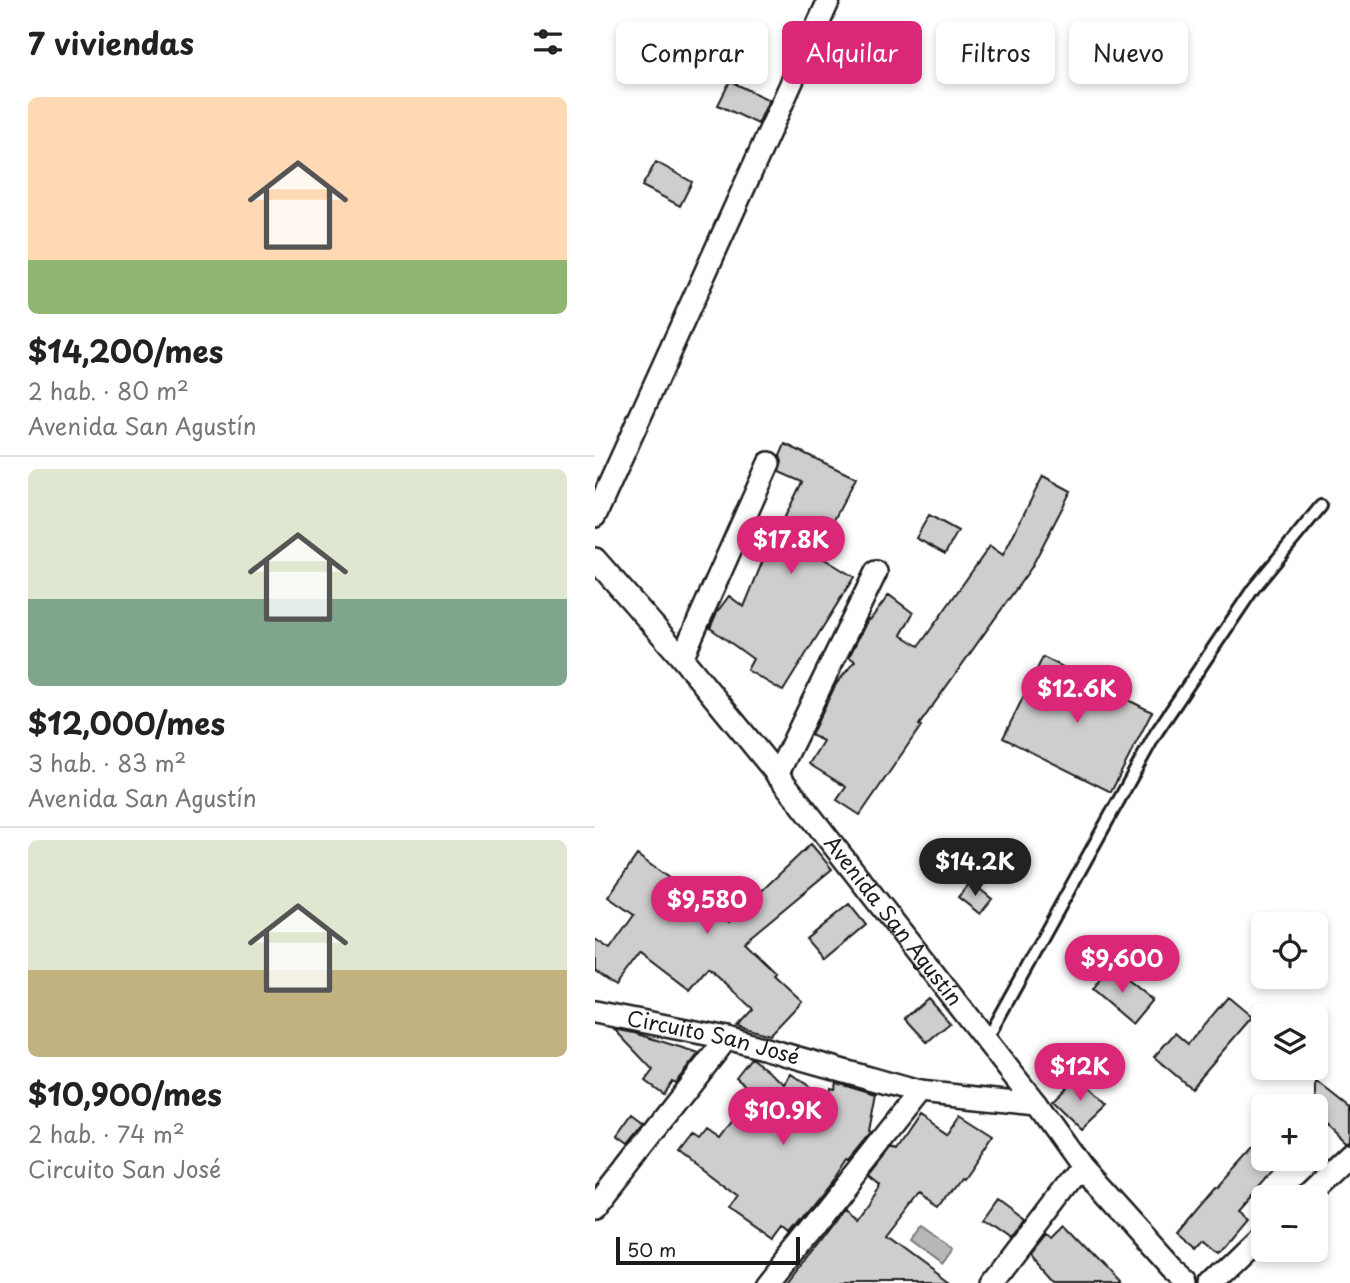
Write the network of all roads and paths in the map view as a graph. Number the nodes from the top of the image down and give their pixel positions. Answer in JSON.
{"nodes":[{"id":1,"x":829,"y":0,"type":"edge"},
{"id":2,"x":769,"y":463,"type":"dead end"},
{"id":3,"x":1321,"y":506,"type":"dead end"},
{"id":4,"x":595,"y":516,"type":"edge"},
{"id":5,"x":595,"y":559,"type":"edge"},
{"id":6,"x":876,"y":572,"type":"dead end"},
{"id":7,"x":682,"y":658,"type":"junction"},
{"id":8,"x":777,"y":775,"type":"junction"},
{"id":9,"x":595,"y":1012,"type":"edge"},
{"id":10,"x":727,"y":1038,"type":"junction"},
{"id":11,"x":985,"y":1042,"type":"junction"},
{"id":12,"x":919,"y":1092,"type":"junction"},
{"id":13,"x":1035,"y":1104,"type":"junction"},
{"id":14,"x":1350,"y":1154,"type":"edge"},
{"id":15,"x":1081,"y":1167,"type":"junction"},
{"id":16,"x":1318,"y":1185,"type":"edge"},
{"id":17,"x":595,"y":1207,"type":"edge"},
{"id":18,"x":1251,"y":1248,"type":"edge"},
{"id":19,"x":1175,"y":1278,"type":"edge"},
{"id":20,"x":768,"y":1283,"type":"edge"},
{"id":21,"x":993,"y":1283,"type":"edge"},
{"id":22,"x":1214,"y":1283,"type":"edge"}],
"edges":[{"from":1,"to":4,"type":"street"},
{"from":2,"to":7,"type":"street"},
{"from":3,"to":11,"type":"lane"},
{"from":5,"to":7,"type":"street","name":"Avenida San Agustín"},
{"from":6,"to":8,"type":"street"},
{"from":7,"to":8,"type":"street","name":"Avenida San Agustín"},
{"from":8,"to":11,"type":"street","name":"Avenida San Agustín"},
{"from":9,"to":10,"type":"street","name":"Circuito San José"},
{"from":10,"to":12,"type":"street","name":"Circuito San José"},
{"from":10,"to":17,"type":"street"},
{"from":11,"to":13,"type":"street","name":"Avenida San Agustín"},
{"from":12,"to":13,"type":"street","name":"Circuito San José"},
{"from":12,"to":20,"type":"street"},
{"from":13,"to":15,"type":"street","name":"Avenida San Agustín"},
{"from":14,"to":16,"type":"street"},
{"from":15,"to":19,"type":"street","name":"Avenida San Agustín"},
{"from":15,"to":21,"type":"street"},
{"from":18,"to":22,"type":"street"}]}
